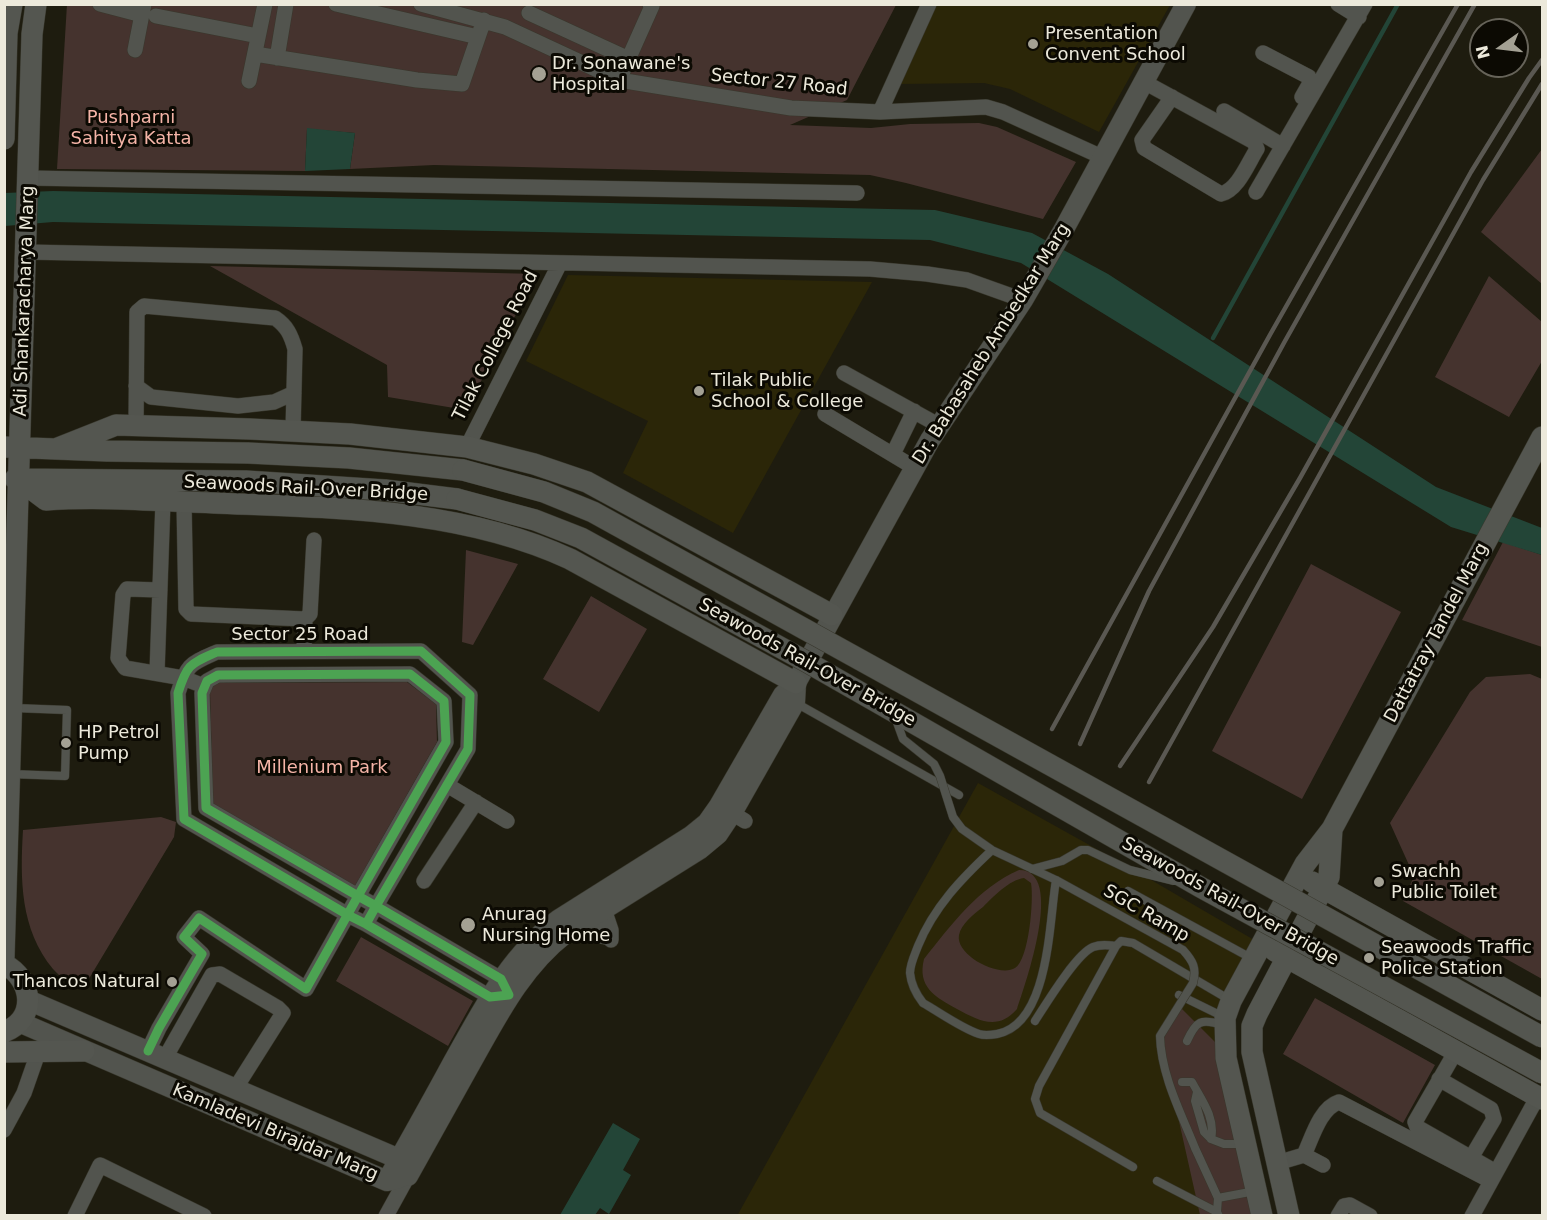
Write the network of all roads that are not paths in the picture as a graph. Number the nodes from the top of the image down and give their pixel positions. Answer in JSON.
{"nodes":[{"id":1,"x":12,"y":4,"type":"edge"},
{"id":2,"x":36,"y":4,"type":"edge"},
{"id":3,"x":100,"y":4,"type":"edge"},
{"id":4,"x":265,"y":4,"type":"edge"},
{"id":5,"x":286,"y":4,"type":"edge"},
{"id":6,"x":336,"y":4,"type":"edge"},
{"id":7,"x":420,"y":4,"type":"edge"},
{"id":8,"x":650,"y":4,"type":"edge"},
{"id":9,"x":929,"y":4,"type":"edge"},
{"id":10,"x":1186,"y":4,"type":"edge"},
{"id":11,"x":1338,"y":4,"type":"edge"},
{"id":12,"x":531,"y":9,"type":"edge"},
{"id":13,"x":1362,"y":11,"type":"edge"},
{"id":14,"x":148,"y":12,"type":"edge"},
{"id":15,"x":484,"y":20,"type":"junction"},
{"id":16,"x":523,"y":35,"type":"junction"},
{"id":17,"x":258,"y":36,"type":"junction"},
{"id":18,"x":478,"y":37,"type":"junction"},
{"id":19,"x":6,"y":50,"type":"edge"},
{"id":20,"x":135,"y":50,"type":"dead end"},
{"id":21,"x":1263,"y":53,"type":"dead end"},
{"id":22,"x":255,"y":54,"type":"junction"},
{"id":23,"x":277,"y":58,"type":"junction"},
{"id":24,"x":629,"y":59,"type":"junction"},
{"id":25,"x":620,"y":80,"type":"junction"},
{"id":26,"x":249,"y":81,"type":"dead end"},
{"id":27,"x":1144,"y":82,"type":"junction"},
{"id":28,"x":1308,"y":96,"type":"junction"},
{"id":29,"x":1172,"y":97,"type":"junction"},
{"id":30,"x":1224,"y":111,"type":"dead end"},
{"id":31,"x":880,"y":112,"type":"junction"},
{"id":32,"x":1288,"y":129,"type":"junction"},
{"id":33,"x":4,"y":139,"type":"edge"},
{"id":34,"x":1279,"y":144,"type":"junction"},
{"id":35,"x":1102,"y":157,"type":"junction"},
{"id":36,"x":29,"y":182,"type":"junction"},
{"id":37,"x":1256,"y":192,"type":"dead end"},
{"id":38,"x":857,"y":193,"type":"dead end"},
{"id":39,"x":26,"y":246,"type":"junction"},
{"id":40,"x":560,"y":263,"type":"junction"},
{"id":41,"x":1024,"y":297,"type":"junction"},
{"id":42,"x":844,"y":373,"type":"dead end"},
{"id":43,"x":136,"y":386,"type":"junction"},
{"id":44,"x":294,"y":393,"type":"junction"},
{"id":45,"x":914,"y":411,"type":"junction"},
{"id":46,"x":825,"y":414,"type":"dead end"},
{"id":47,"x":136,"y":426,"type":"junction"},
{"id":48,"x":940,"y":426,"type":"junction"},
{"id":49,"x":294,"y":431,"type":"junction"},
{"id":50,"x":1542,"y":437,"type":"edge"},
{"id":51,"x":12,"y":446,"type":"edge"},
{"id":52,"x":467,"y":447,"type":"junction"},
{"id":53,"x":58,"y":448,"type":"junction"},
{"id":54,"x":892,"y":454,"type":"junction"},
{"id":55,"x":915,"y":468,"type":"junction"},
{"id":56,"x":11,"y":478,"type":"edge"},
{"id":57,"x":163,"y":501,"type":"junction"},
{"id":58,"x":184,"y":502,"type":"junction"},
{"id":59,"x":314,"y":540,"type":"dead end"},
{"id":60,"x":160,"y":590,"type":"junction"},
{"id":61,"x":832,"y":615,"type":"junction"},
{"id":62,"x":305,"y":619,"type":"junction"},
{"id":63,"x":304,"y":651,"type":"junction"},
{"id":64,"x":439,"y":668,"type":"junction"},
{"id":65,"x":157,"y":673,"type":"junction"},
{"id":66,"x":183,"y":678,"type":"junction"},
{"id":67,"x":204,"y":686,"type":"junction"},
{"id":68,"x":425,"y":687,"type":"junction"},
{"id":69,"x":796,"y":693,"type":"junction"},
{"id":70,"x":12,"y":708,"type":"junction"},
{"id":71,"x":893,"y":712,"type":"junction"},
{"id":72,"x":10,"y":774,"type":"junction"},
{"id":73,"x":447,"y":785,"type":"junction"},
{"id":74,"x":959,"y":795,"type":"dead end"},
{"id":75,"x":476,"y":802,"type":"junction"},
{"id":76,"x":206,"y":808,"type":"junction"},
{"id":77,"x":184,"y":819,"type":"junction"},
{"id":78,"x":507,"y":821,"type":"dead end"},
{"id":79,"x":1332,"y":829,"type":"junction"},
{"id":80,"x":992,"y":850,"type":"junction"},
{"id":81,"x":1032,"y":869,"type":"junction"},
{"id":82,"x":1299,"y":875,"type":"junction"},
{"id":83,"x":1056,"y":880,"type":"junction"},
{"id":84,"x":424,"y":881,"type":"dead end"},
{"id":85,"x":1202,"y":888,"type":"junction"},
{"id":86,"x":1323,"y":888,"type":"junction"},
{"id":87,"x":1128,"y":891,"type":"dead end"},
{"id":88,"x":358,"y":896,"type":"junction"},
{"id":89,"x":376,"y":906,"type":"junction"},
{"id":90,"x":598,"y":913,"type":"junction"},
{"id":91,"x":348,"y":915,"type":"junction"},
{"id":92,"x":366,"y":924,"type":"junction"},
{"id":93,"x":611,"y":939,"type":"dead end"},
{"id":94,"x":1116,"y":946,"type":"junction"},
{"id":95,"x":1257,"y":952,"type":"junction"},
{"id":96,"x":4,"y":957,"type":"edge"},
{"id":97,"x":1285,"y":957,"type":"junction"},
{"id":98,"x":4,"y":964,"type":"edge"},
{"id":99,"x":500,"y":990,"type":"junction"},
{"id":100,"x":1179,"y":995,"type":"dead end"},
{"id":101,"x":28,"y":1000,"type":"junction"},
{"id":102,"x":1542,"y":1010,"type":"edge"},
{"id":103,"x":1227,"y":1015,"type":"junction"},
{"id":104,"x":1035,"y":1021,"type":"dead end"},
{"id":105,"x":12,"y":1027,"type":"edge"},
{"id":106,"x":1542,"y":1037,"type":"edge"},
{"id":107,"x":1187,"y":1041,"type":"dead end"},
{"id":108,"x":39,"y":1050,"type":"junction"},
{"id":109,"x":84,"y":1051,"type":"junction"},
{"id":110,"x":1456,"y":1051,"type":"junction"},
{"id":111,"x":4,"y":1052,"type":"edge"},
{"id":112,"x":156,"y":1055,"type":"junction"},
{"id":113,"x":1542,"y":1073,"type":"edge"},
{"id":114,"x":1440,"y":1079,"type":"junction"},
{"id":115,"x":1182,"y":1082,"type":"dead end"},
{"id":116,"x":236,"y":1089,"type":"junction"},
{"id":117,"x":1540,"y":1097,"type":"edge"},
{"id":118,"x":4,"y":1130,"type":"edge"},
{"id":119,"x":1246,"y":1143,"type":"junction"},
{"id":120,"x":1304,"y":1155,"type":"junction"},
{"id":121,"x":1471,"y":1158,"type":"junction"},
{"id":122,"x":1277,"y":1163,"type":"junction"},
{"id":123,"x":1323,"y":1166,"type":"dead end"},
{"id":124,"x":404,"y":1167,"type":"junction"},
{"id":125,"x":1133,"y":1167,"type":"dead end"},
{"id":126,"x":1493,"y":1177,"type":"junction"},
{"id":127,"x":1157,"y":1181,"type":"dead end"},
{"id":128,"x":391,"y":1190,"type":"junction"},
{"id":129,"x":1256,"y":1191,"type":"junction"},
{"id":130,"x":1218,"y":1198,"type":"junction"},
{"id":131,"x":1218,"y":1214,"type":"edge"},
{"id":132,"x":75,"y":1215,"type":"edge"},
{"id":133,"x":204,"y":1215,"type":"edge"},
{"id":134,"x":386,"y":1215,"type":"edge"},
{"id":135,"x":1260,"y":1215,"type":"edge"},
{"id":136,"x":1288,"y":1215,"type":"edge"},
{"id":137,"x":1338,"y":1215,"type":"edge"},
{"id":138,"x":1370,"y":1215,"type":"edge"},
{"id":139,"x":1472,"y":1215,"type":"edge"}],
"edges":[{"from":1,"to":19,"type":"main road"},
{"from":2,"to":36,"type":"main road","name":"Adi Shankaracharya Marg"},
{"from":3,"to":14,"type":"street"},
{"from":4,"to":17,"type":"street"},
{"from":5,"to":23,"type":"street"},
{"from":6,"to":18,"type":"street"},
{"from":7,"to":15,"type":"street","name":"Sector 27 Road"},
{"from":8,"to":24,"type":"street"},
{"from":9,"to":31,"type":"street"},
{"from":10,"to":27,"type":"street","name":"Dr. Babasaheb Ambedkar Marg"},
{"from":11,"to":13,"type":"street"},
{"from":12,"to":16,"type":"street"},
{"from":12,"to":24,"type":"street"},
{"from":13,"to":28,"type":"street"},
{"from":14,"to":17,"type":"street"},
{"from":14,"to":20,"type":"street"},
{"from":15,"to":16,"type":"street","name":"Sector 27 Road"},
{"from":15,"to":18,"type":"street"},
{"from":16,"to":25,"type":"street","name":"Sector 27 Road"},
{"from":17,"to":22,"type":"street"},
{"from":18,"to":23,"type":"street"},
{"from":19,"to":33,"type":"main road"},
{"from":21,"to":28,"type":"street"},
{"from":22,"to":23,"type":"street"},
{"from":22,"to":26,"type":"street"},
{"from":24,"to":25,"type":"street"},
{"from":25,"to":31,"type":"street","name":"Sector 27 Road"},
{"from":27,"to":29,"type":"street"},
{"from":27,"to":35,"type":"street","name":"Dr. Babasaheb Ambedkar Marg"},
{"from":28,"to":32,"type":"street"},
{"from":28,"to":32,"type":"street"},
{"from":29,"to":29,"type":"street"},
{"from":30,"to":34,"type":"street"},
{"from":31,"to":35,"type":"street","name":"Sector 27 Road"},
{"from":32,"to":34,"type":"street"},
{"from":34,"to":37,"type":"street"},
{"from":35,"to":41,"type":"street","name":"Dr. Babasaheb Ambedkar Marg"},
{"from":36,"to":38,"type":"street"},
{"from":36,"to":39,"type":"main road","name":"Adi Shankaracharya Marg"},
{"from":39,"to":40,"type":"street"},
{"from":39,"to":51,"type":"main road","name":"Adi Shankaracharya Marg"},
{"from":40,"to":41,"type":"street"},
{"from":40,"to":52,"type":"street","name":"Tilak College Road"},
{"from":41,"to":48,"type":"street","name":"Dr. Babasaheb Ambedkar Marg"},
{"from":42,"to":45,"type":"street"},
{"from":43,"to":44,"type":"street"},
{"from":43,"to":44,"type":"street"},
{"from":43,"to":47,"type":"street"},
{"from":44,"to":49,"type":"street"},
{"from":45,"to":48,"type":"street"},
{"from":45,"to":54,"type":"street"},
{"from":46,"to":54,"type":"street"},
{"from":47,"to":49,"type":"main road"},
{"from":47,"to":53,"type":"main road"},
{"from":48,"to":55,"type":"street","name":"Dr. Babasaheb Ambedkar Marg"},
{"from":49,"to":52,"type":"main road"},
{"from":50,"to":79,"type":"main road","name":"Dattatray Tandel Marg"},
{"from":51,"to":53,"type":"main road","name":"Seawoods Rail-Over Bridge"},
{"from":51,"to":56,"type":"main road","name":"Adi Shankaracharya Marg"},
{"from":52,"to":61,"type":"main road"},
{"from":53,"to":106,"type":"main road","name":"Seawoods Rail-Over Bridge","bridge":true},
{"from":54,"to":55,"type":"street"},
{"from":55,"to":61,"type":"street","name":"Dr. Babasaheb Ambedkar Marg"},
{"from":56,"to":57,"type":"main road"},
{"from":56,"to":70,"type":"main road","name":"Adi Shankaracharya Marg"},
{"from":56,"to":71,"type":"main road","name":"Seawoods Rail-Over Bridge","bridge":true},
{"from":57,"to":58,"type":"main road"},
{"from":57,"to":60,"type":"street"},
{"from":58,"to":62,"type":"street"},
{"from":58,"to":69,"type":"main road"},
{"from":59,"to":62,"type":"street"},
{"from":60,"to":65,"type":"street"},
{"from":60,"to":65,"type":"street"},
{"from":61,"to":69,"type":"street","name":"Dr. Babasaheb Ambedkar Marg"},
{"from":62,"to":63,"type":"street"},
{"from":63,"to":64,"type":"street","name":"Sector 25 Road"},
{"from":63,"to":66,"type":"street","name":"Sector 25 Road"},
{"from":64,"to":68,"type":"street"},
{"from":64,"to":73,"type":"street","name":"Sector 25 Road"},
{"from":65,"to":66,"type":"street"},
{"from":66,"to":67,"type":"street"},
{"from":66,"to":77,"type":"street"},
{"from":67,"to":68,"type":"street"},
{"from":67,"to":76,"type":"street"},
{"from":68,"to":88,"type":"street"},
{"from":69,"to":74,"type":"lane"},
{"from":69,"to":90,"type":"street","name":"Dr. Babasaheb Ambedkar Marg"},
{"from":69,"to":99,"type":"street","name":"Dr. Babasaheb Ambedkar Marg"},
{"from":70,"to":72,"type":"main road","name":"Adi Shankaracharya Marg"},
{"from":70,"to":72,"type":"lane"},
{"from":71,"to":80,"type":"lane","bridge":true},
{"from":71,"to":85,"type":"main road","name":"Seawoods Rail-Over Bridge","bridge":true},
{"from":72,"to":96,"type":"main road","name":"Adi Shankaracharya Marg"},
{"from":73,"to":75,"type":"street"},
{"from":73,"to":89,"type":"street","name":"Sector 25 Road"},
{"from":75,"to":78,"type":"street"},
{"from":75,"to":84,"type":"street"},
{"from":76,"to":77,"type":"street"},
{"from":76,"to":88,"type":"street"},
{"from":77,"to":91,"type":"street"},
{"from":79,"to":82,"type":"main road","name":"Dattatray Tandel Marg"},
{"from":79,"to":86,"type":"main road"},
{"from":80,"to":81,"type":"lane","bridge":true},
{"from":80,"to":83,"type":"lane","bridge":true},
{"from":81,"to":83,"type":"lane","name":"SGC Ramp","bridge":true},
{"from":81,"to":85,"type":"lane","bridge":true},
{"from":82,"to":86,"type":"main road"},
{"from":82,"to":95,"type":"main road","name":"Dattatray Tandel Marg"},
{"from":83,"to":130,"type":"lane","name":"SGC Ramp","bridge":true},
{"from":85,"to":113,"type":"main road","name":"Seawoods Rail-Over Bridge","bridge":true},
{"from":86,"to":97,"type":"main road"},
{"from":86,"to":102,"type":"main road"},
{"from":87,"to":95,"type":"lane"},
{"from":88,"to":89,"type":"street"},
{"from":88,"to":91,"type":"street"},
{"from":89,"to":92,"type":"street","name":"Sector 25 Road"},
{"from":89,"to":99,"type":"street"},
{"from":90,"to":93,"type":"street"},
{"from":90,"to":99,"type":"street","name":"Dr. Babasaheb Ambedkar Marg"},
{"from":91,"to":92,"type":"street"},
{"from":91,"to":112,"type":"street"},
{"from":92,"to":99,"type":"street"},
{"from":94,"to":103,"type":"lane"},
{"from":94,"to":104,"type":"lane"},
{"from":94,"to":125,"type":"lane"},
{"from":95,"to":97,"type":"main road"},
{"from":95,"to":103,"type":"main road","name":"Dattatray Tandel Marg"},
{"from":97,"to":110,"type":"main road"},
{"from":97,"to":122,"type":"main road"},
{"from":98,"to":101,"type":"main road"},
{"from":99,"to":124,"type":"street","name":"Dr. Babasaheb Ambedkar Marg"},
{"from":100,"to":103,"type":"lane"},
{"from":101,"to":105,"type":"main road"},
{"from":101,"to":112,"type":"street","name":"Kamladevi Birajdar Marg"},
{"from":103,"to":107,"type":"lane"},
{"from":103,"to":119,"type":"main road"},
{"from":105,"to":109,"type":"street","name":"Kamladevi Birajdar Marg"},
{"from":108,"to":109,"type":"main road"},
{"from":108,"to":111,"type":"main road"},
{"from":108,"to":118,"type":"street"},
{"from":109,"to":128,"type":"street","name":"Kamladevi Birajdar Marg"},
{"from":110,"to":114,"type":"street"},
{"from":110,"to":117,"type":"main road"},
{"from":112,"to":116,"type":"street","name":"Kamladevi Birajdar Marg"},
{"from":112,"to":116,"type":"street"},
{"from":114,"to":121,"type":"street"},
{"from":114,"to":121,"type":"street"},
{"from":115,"to":119,"type":"lane"},
{"from":116,"to":124,"type":"street","name":"Kamladevi Birajdar Marg"},
{"from":117,"to":126,"type":"street"},
{"from":119,"to":129,"type":"main road"},
{"from":120,"to":122,"type":"street"},
{"from":120,"to":123,"type":"street"},
{"from":120,"to":126,"type":"street"},
{"from":121,"to":126,"type":"street"},
{"from":122,"to":136,"type":"main road"},
{"from":124,"to":128,"type":"street","name":"Kamladevi Birajdar Marg"},
{"from":126,"to":139,"type":"street"},
{"from":127,"to":131,"type":"lane"},
{"from":128,"to":134,"type":"street"},
{"from":129,"to":130,"type":"lane"},
{"from":129,"to":135,"type":"main road"},
{"from":130,"to":131,"type":"lane","name":"SGC Ramp"},
{"from":132,"to":133,"type":"street"},
{"from":137,"to":138,"type":"street"}]}
